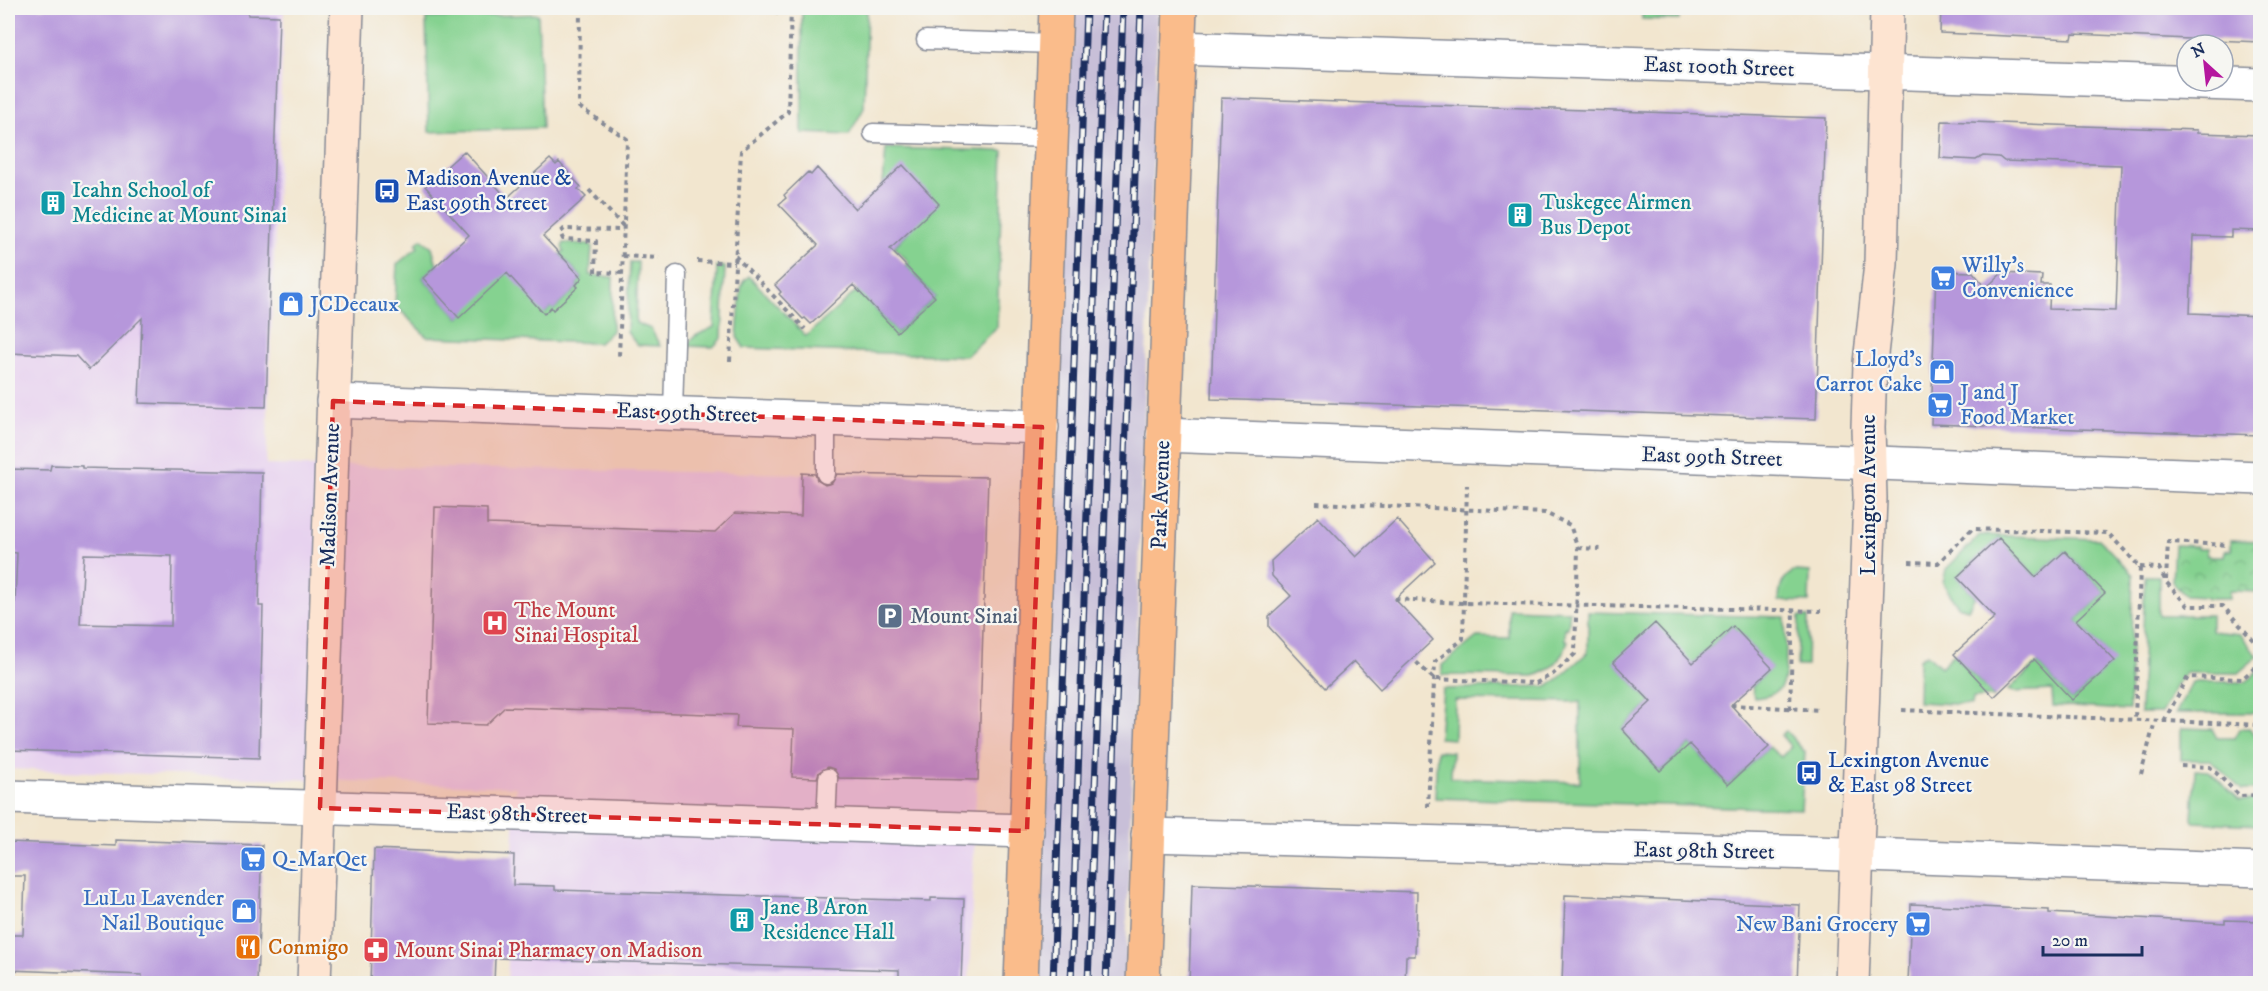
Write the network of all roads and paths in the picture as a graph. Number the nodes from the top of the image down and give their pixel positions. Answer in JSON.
{"nodes":[{"id":1,"x":347,"y":8,"type":"edge"},
{"id":2,"x":580,"y":8,"type":"edge"},
{"id":3,"x":686,"y":8,"type":"edge"},
{"id":4,"x":1056,"y":8,"type":"edge"},
{"id":5,"x":1180,"y":8,"type":"edge"},
{"id":6,"x":1887,"y":8,"type":"edge"},
{"id":7,"x":791,"y":10,"type":"edge"},
{"id":8,"x":926,"y":40,"type":"dead end"},
{"id":9,"x":1054,"y":44,"type":"junction"},
{"id":10,"x":1178,"y":48,"type":"junction"},
{"id":11,"x":1886,"y":72,"type":"junction"},
{"id":12,"x":2260,"y":85,"type":"edge"},
{"id":13,"x":873,"y":133,"type":"dead end"},
{"id":14,"x":1051,"y":138,"type":"junction"},
{"id":15,"x":588,"y":190,"type":"dead end"},
{"id":16,"x":624,"y":228,"type":"junction"},
{"id":17,"x":623,"y":256,"type":"junction"},
{"id":18,"x":735,"y":256,"type":"junction"},
{"id":19,"x":668,"y":259,"type":"dead end"},
{"id":20,"x":690,"y":260,"type":"dead end"},
{"id":21,"x":735,"y":263,"type":"junction"},
{"id":22,"x":622,"y":273,"type":"junction"},
{"id":23,"x":677,"y":275,"type":"dead end"},
{"id":24,"x":805,"y":329,"type":"dead end"},
{"id":25,"x":619,"y":357,"type":"dead end"},
{"id":26,"x":730,"y":361,"type":"dead end"},
{"id":27,"x":333,"y":400,"type":"junction"},
{"id":28,"x":673,"y":412,"type":"junction"},
{"id":29,"x":826,"y":418,"type":"junction"},
{"id":30,"x":1042,"y":426,"type":"junction"},
{"id":31,"x":1163,"y":435,"type":"junction"},
{"id":32,"x":1868,"y":463,"type":"junction"},
{"id":33,"x":826,"y":474,"type":"dead end"},
{"id":34,"x":2260,"y":478,"type":"edge"},
{"id":35,"x":1467,"y":485,"type":"dead end"},
{"id":36,"x":1316,"y":503,"type":"dead end"},
{"id":37,"x":1465,"y":510,"type":"junction"},
{"id":38,"x":2228,"y":545,"type":"dead end"},
{"id":39,"x":1578,"y":548,"type":"junction"},
{"id":40,"x":1601,"y":549,"type":"dead end"},
{"id":41,"x":1909,"y":562,"type":"dead end"},
{"id":42,"x":2140,"y":567,"type":"junction"},
{"id":43,"x":2166,"y":582,"type":"junction"},
{"id":44,"x":1395,"y":599,"type":"dead end"},
{"id":45,"x":1463,"y":603,"type":"junction"},
{"id":46,"x":1576,"y":604,"type":"junction"},
{"id":47,"x":1793,"y":610,"type":"junction"},
{"id":48,"x":1821,"y":611,"type":"dead end"},
{"id":49,"x":2260,"y":648,"type":"edge"},
{"id":50,"x":1413,"y":659,"type":"dead end"},
{"id":51,"x":2260,"y":663,"type":"edge"},
{"id":52,"x":1434,"y":680,"type":"junction"},
{"id":53,"x":1731,"y":705,"type":"dead end"},
{"id":54,"x":1790,"y":709,"type":"junction"},
{"id":55,"x":1819,"y":710,"type":"dead end"},
{"id":56,"x":1902,"y":710,"type":"dead end"},
{"id":57,"x":2135,"y":720,"type":"junction"},
{"id":58,"x":2155,"y":721,"type":"junction"},
{"id":59,"x":2164,"y":721,"type":"junction"},
{"id":60,"x":2260,"y":725,"type":"edge"},
{"id":61,"x":2181,"y":766,"type":"dead end"},
{"id":62,"x":2141,"y":774,"type":"dead end"},
{"id":63,"x":828,"y":778,"type":"dead end"},
{"id":64,"x":2260,"y":795,"type":"edge"},
{"id":65,"x":8,"y":797,"type":"edge"},
{"id":66,"x":1428,"y":807,"type":"dead end"},
{"id":67,"x":320,"y":808,"type":"junction"},
{"id":68,"x":826,"y":825,"type":"junction"},
{"id":69,"x":1027,"y":831,"type":"junction"},
{"id":70,"x":1148,"y":836,"type":"junction"},
{"id":71,"x":1857,"y":855,"type":"junction"},
{"id":72,"x":2260,"y":870,"type":"edge"},
{"id":73,"x":314,"y":984,"type":"edge"},
{"id":74,"x":1021,"y":984,"type":"edge"},
{"id":75,"x":1143,"y":984,"type":"edge"},
{"id":76,"x":1852,"y":984,"type":"edge"}],
"edges":[{"from":1,"to":27,"type":"main road","name":"Madison Avenue"},
{"from":2,"to":16,"type":"path"},
{"from":3,"to":7,"type":"path"},
{"from":4,"to":9,"type":"main road"},
{"from":5,"to":10,"type":"main road","name":"Park Avenue"},
{"from":6,"to":11,"type":"main road","name":"Lexington Avenue"},
{"from":7,"to":18,"type":"path"},
{"from":8,"to":9,"type":"lane"},
{"from":9,"to":14,"type":"main road"},
{"from":10,"to":11,"type":"street","name":"East 100th Street"},
{"from":10,"to":31,"type":"main road","name":"Park Avenue"},
{"from":11,"to":12,"type":"street","name":"East 100th Street"},
{"from":11,"to":32,"type":"main road","name":"Lexington Avenue"},
{"from":13,"to":14,"type":"lane"},
{"from":14,"to":30,"type":"main road"},
{"from":15,"to":16,"type":"path"},
{"from":16,"to":17,"type":"path"},
{"from":16,"to":22,"type":"path"},
{"from":17,"to":19,"type":"path"},
{"from":17,"to":22,"type":"path"},
{"from":18,"to":21,"type":"path"},
{"from":18,"to":24,"type":"path"},
{"from":20,"to":21,"type":"path"},
{"from":21,"to":26,"type":"path"},
{"from":22,"to":25,"type":"path"},
{"from":23,"to":28,"type":"lane"},
{"from":27,"to":28,"type":"street","name":"East 99th Street"},
{"from":27,"to":67,"type":"main road","name":"Madison Avenue"},
{"from":28,"to":29,"type":"street","name":"East 99th Street"},
{"from":29,"to":30,"type":"street","name":"East 99th Street"},
{"from":29,"to":33,"type":"lane"},
{"from":30,"to":69,"type":"main road"},
{"from":31,"to":32,"type":"street","name":"East 99th Street"},
{"from":31,"to":70,"type":"main road","name":"Park Avenue"},
{"from":32,"to":34,"type":"street","name":"East 99th Street"},
{"from":32,"to":71,"type":"main road","name":"Lexington Avenue"},
{"from":35,"to":37,"type":"path"},
{"from":36,"to":37,"type":"path"},
{"from":37,"to":39,"type":"path"},
{"from":37,"to":45,"type":"path"},
{"from":38,"to":43,"type":"path"},
{"from":39,"to":40,"type":"path"},
{"from":39,"to":46,"type":"path"},
{"from":41,"to":42,"type":"path"},
{"from":42,"to":43,"type":"path"},
{"from":42,"to":57,"type":"path"},
{"from":43,"to":49,"type":"path"},
{"from":44,"to":45,"type":"path"},
{"from":45,"to":46,"type":"path"},
{"from":45,"to":52,"type":"path"},
{"from":46,"to":47,"type":"path"},
{"from":46,"to":52,"type":"path"},
{"from":47,"to":48,"type":"path"},
{"from":47,"to":54,"type":"path"},
{"from":50,"to":52,"type":"path"},
{"from":51,"to":59,"type":"path"},
{"from":52,"to":66,"type":"path"},
{"from":53,"to":54,"type":"path"},
{"from":54,"to":55,"type":"path"},
{"from":56,"to":57,"type":"path"},
{"from":57,"to":58,"type":"path"},
{"from":58,"to":59,"type":"path"},
{"from":58,"to":62,"type":"path"},
{"from":59,"to":60,"type":"path"},
{"from":61,"to":64,"type":"path"},
{"from":63,"to":68,"type":"lane"},
{"from":65,"to":67,"type":"street","name":"East 98th Street"},
{"from":67,"to":68,"type":"street","name":"East 98th Street"},
{"from":67,"to":73,"type":"main road","name":"Madison Avenue"},
{"from":68,"to":69,"type":"street","name":"East 98th Street"},
{"from":69,"to":74,"type":"main road"},
{"from":70,"to":71,"type":"street","name":"East 98th Street"},
{"from":70,"to":75,"type":"main road","name":"Park Avenue"},
{"from":71,"to":72,"type":"street","name":"East 98th Street"},
{"from":71,"to":76,"type":"main road","name":"Lexington Avenue"}]}
